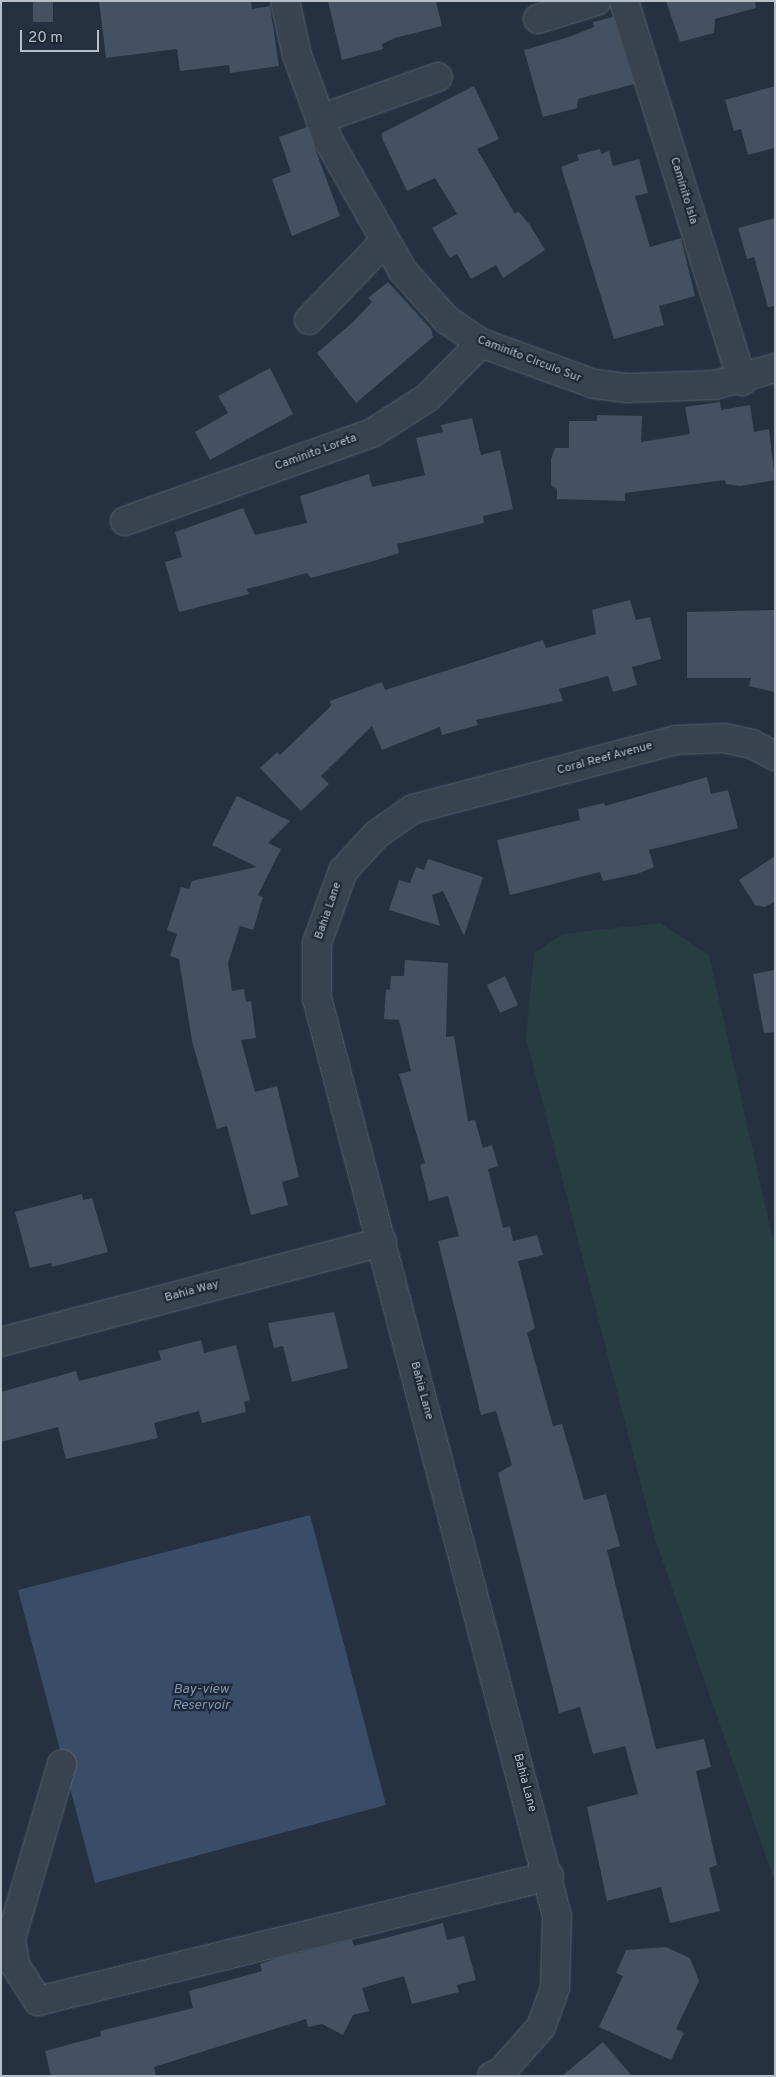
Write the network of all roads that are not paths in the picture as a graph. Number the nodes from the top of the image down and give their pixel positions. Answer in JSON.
{"nodes":[{"id":1,"x":284,"y":1,"type":"edge"},
{"id":2,"x":596,"y":1,"type":"edge"},
{"id":3,"x":624,"y":1,"type":"edge"},
{"id":4,"x":538,"y":19,"type":"dead end"},
{"id":5,"x":438,"y":77,"type":"dead end"},
{"id":6,"x":320,"y":119,"type":"junction"},
{"id":7,"x":384,"y":242,"type":"junction"},
{"id":8,"x":309,"y":320,"type":"dead end"},
{"id":9,"x":482,"y":344,"type":"junction"},
{"id":10,"x":775,"y":368,"type":"edge"},
{"id":11,"x":742,"y":381,"type":"junction"},
{"id":12,"x":125,"y":521,"type":"dead end"},
{"id":13,"x":775,"y":756,"type":"edge"},
{"id":14,"x":436,"y":804,"type":"joint"},
{"id":15,"x":382,"y":1242,"type":"junction"},
{"id":16,"x":1,"y":1342,"type":"edge"},
{"id":17,"x":62,"y":1764,"type":"dead end"},
{"id":18,"x":549,"y":1876,"type":"junction"},
{"id":19,"x":10,"y":1906,"type":"edge"},
{"id":20,"x":492,"y":2076,"type":"edge"}],
"edges":[{"from":1,"to":6,"type":"street","name":"Caminito Circulo Sur"},
{"from":2,"to":4,"type":"street"},
{"from":3,"to":11,"type":"street","name":"Caminito Isla"},
{"from":5,"to":6,"type":"street"},
{"from":6,"to":7,"type":"street","name":"Caminito Circulo Sur"},
{"from":7,"to":8,"type":"street"},
{"from":7,"to":9,"type":"street","name":"Caminito Circulo Sur"},
{"from":9,"to":11,"type":"street","name":"Caminito Circulo Sur"},
{"from":9,"to":12,"type":"street","name":"Caminito Loreta"},
{"from":10,"to":11,"type":"street","name":"Caminito Circulo Sur"},
{"from":13,"to":14,"type":"street","name":"Coral Reef Avenue"},
{"from":14,"to":15,"type":"street","name":"Bahia Lane"},
{"from":15,"to":16,"type":"street","name":"Bahia Way"},
{"from":15,"to":18,"type":"street","name":"Bahia Lane"},
{"from":17,"to":19,"type":"street"},
{"from":18,"to":19,"type":"street"},
{"from":18,"to":20,"type":"street","name":"Bahia Lane"}]}
